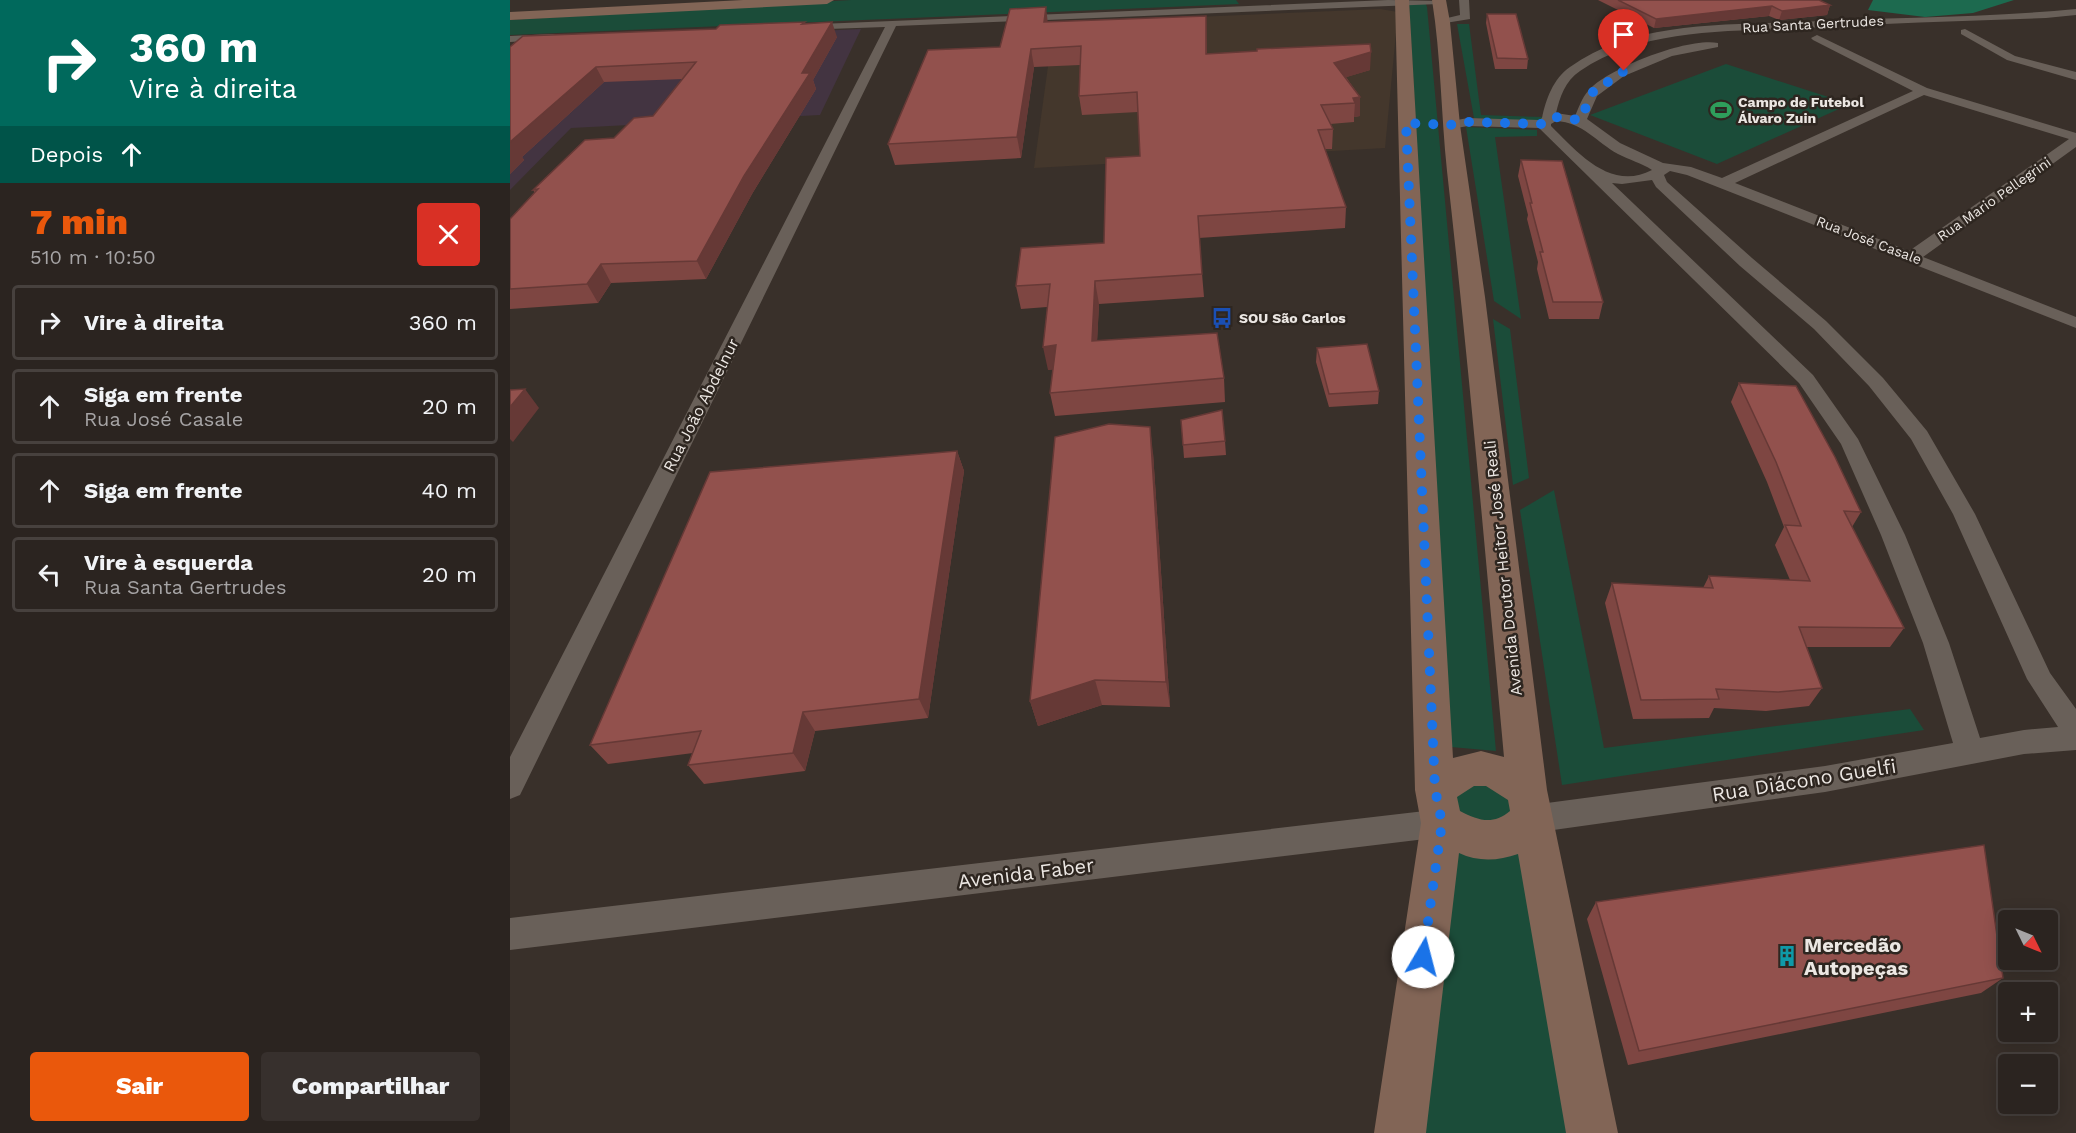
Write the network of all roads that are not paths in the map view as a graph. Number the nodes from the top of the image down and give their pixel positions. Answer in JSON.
{"nodes":[{"id":1,"x":828,"y":0,"type":"edge"},
{"id":2,"x":1464,"y":0,"type":"edge"},
{"id":3,"x":1402,"y":1,"type":"edge"},
{"id":4,"x":2040,"y":3,"type":"dead end"},
{"id":5,"x":1441,"y":8,"type":"edge"},
{"id":6,"x":2074,"y":13,"type":"edge"},
{"id":7,"x":510,"y":16,"type":"edge"},
{"id":8,"x":892,"y":23,"type":"junction"},
{"id":9,"x":784,"y":27,"type":"edge"},
{"id":10,"x":2054,"y":27,"type":"dead end"},
{"id":11,"x":2031,"y":28,"type":"dead end"},
{"id":12,"x":1987,"y":31,"type":"dead end"},
{"id":13,"x":569,"y":36,"type":"edge"},
{"id":14,"x":1840,"y":37,"type":"dead end"},
{"id":15,"x":515,"y":39,"type":"edge"},
{"id":16,"x":1729,"y":44,"type":"dead end"},
{"id":17,"x":510,"y":47,"type":"edge"},
{"id":18,"x":2076,"y":76,"type":"edge"},
{"id":19,"x":1923,"y":91,"type":"junction"},
{"id":20,"x":1407,"y":92,"type":"junction"},
{"id":21,"x":1448,"y":93,"type":"junction"},
{"id":22,"x":1580,"y":120,"type":"junction"},
{"id":23,"x":1546,"y":122,"type":"junction"},
{"id":24,"x":1406,"y":123,"type":"junction"},
{"id":25,"x":1450,"y":125,"type":"junction"},
{"id":26,"x":2076,"y":139,"type":"edge"},
{"id":27,"x":1658,"y":171,"type":"junction"},
{"id":28,"x":1593,"y":172,"type":"junction"},
{"id":29,"x":1724,"y":183,"type":"junction"},
{"id":30,"x":1912,"y":257,"type":"junction"},
{"id":31,"x":2076,"y":322,"type":"edge"},
{"id":32,"x":2076,"y":732,"type":"edge"},
{"id":33,"x":2076,"y":738,"type":"edge"},
{"id":34,"x":1970,"y":752,"type":"junction"},
{"id":35,"x":510,"y":786,"type":"edge"},
{"id":36,"x":1530,"y":804,"type":"junction"},
{"id":37,"x":1439,"y":806,"type":"junction"},
{"id":38,"x":510,"y":934,"type":"edge"},
{"id":39,"x":1400,"y":1133,"type":"edge"},
{"id":40,"x":1592,"y":1133,"type":"edge"}],
"edges":[{"from":1,"to":7,"type":"main road"},
{"from":2,"to":5,"type":"street"},
{"from":3,"to":5,"type":"street"},
{"from":3,"to":8,"type":"street"},
{"from":3,"to":20,"type":"main road"},
{"from":4,"to":6,"type":"street"},
{"from":5,"to":21,"type":"main road","name":"Avenida Doutor Heitor José Reali"},
{"from":6,"to":23,"type":"street","name":"Rua Santa Gertrudes"},
{"from":8,"to":9,"type":"street"},
{"from":8,"to":35,"type":"street","name":"Rua João Abdelnur"},
{"from":10,"to":11,"type":"street"},
{"from":12,"to":18,"type":"street"},
{"from":13,"to":15,"type":"street"},
{"from":14,"to":19,"type":"street","name":"Rua Santa Gertrudes"},
{"from":15,"to":17,"type":"street"},
{"from":16,"to":22,"type":"street","name":"Rua Santa Gertrudes"},
{"from":19,"to":26,"type":"street"},
{"from":19,"to":29,"type":"street"},
{"from":20,"to":21,"type":"main road"},
{"from":20,"to":24,"type":"main road"},
{"from":21,"to":25,"type":"main road","name":"Avenida Doutor Heitor José Reali"},
{"from":22,"to":23,"type":"street"},
{"from":22,"to":27,"type":"street"},
{"from":23,"to":25,"type":"street"},
{"from":23,"to":28,"type":"street"},
{"from":24,"to":25,"type":"main road"},
{"from":24,"to":37,"type":"main road"},
{"from":25,"to":36,"type":"main road","name":"Avenida Doutor Heitor José Reali"},
{"from":26,"to":30,"type":"street","name":"Rua Mario Pellegrini"},
{"from":27,"to":28,"type":"street"},
{"from":27,"to":29,"type":"street","name":"Rua José Casale"},
{"from":27,"to":32,"type":"street"},
{"from":28,"to":34,"type":"street"},
{"from":29,"to":30,"type":"street","name":"Rua José Casale"},
{"from":30,"to":31,"type":"street","name":"Rua José Casale"},
{"from":33,"to":34,"type":"street","name":"Rua Diácono Guelfi"},
{"from":34,"to":36,"type":"street","name":"Rua Diácono Guelfi"},
{"from":36,"to":37,"type":"main road"},
{"from":36,"to":37,"type":"main road"},
{"from":36,"to":40,"type":"main road","name":"Avenida Doutor Heitor José Reali"},
{"from":37,"to":38,"type":"street","name":"Avenida Faber"},
{"from":37,"to":39,"type":"main road"}]}
